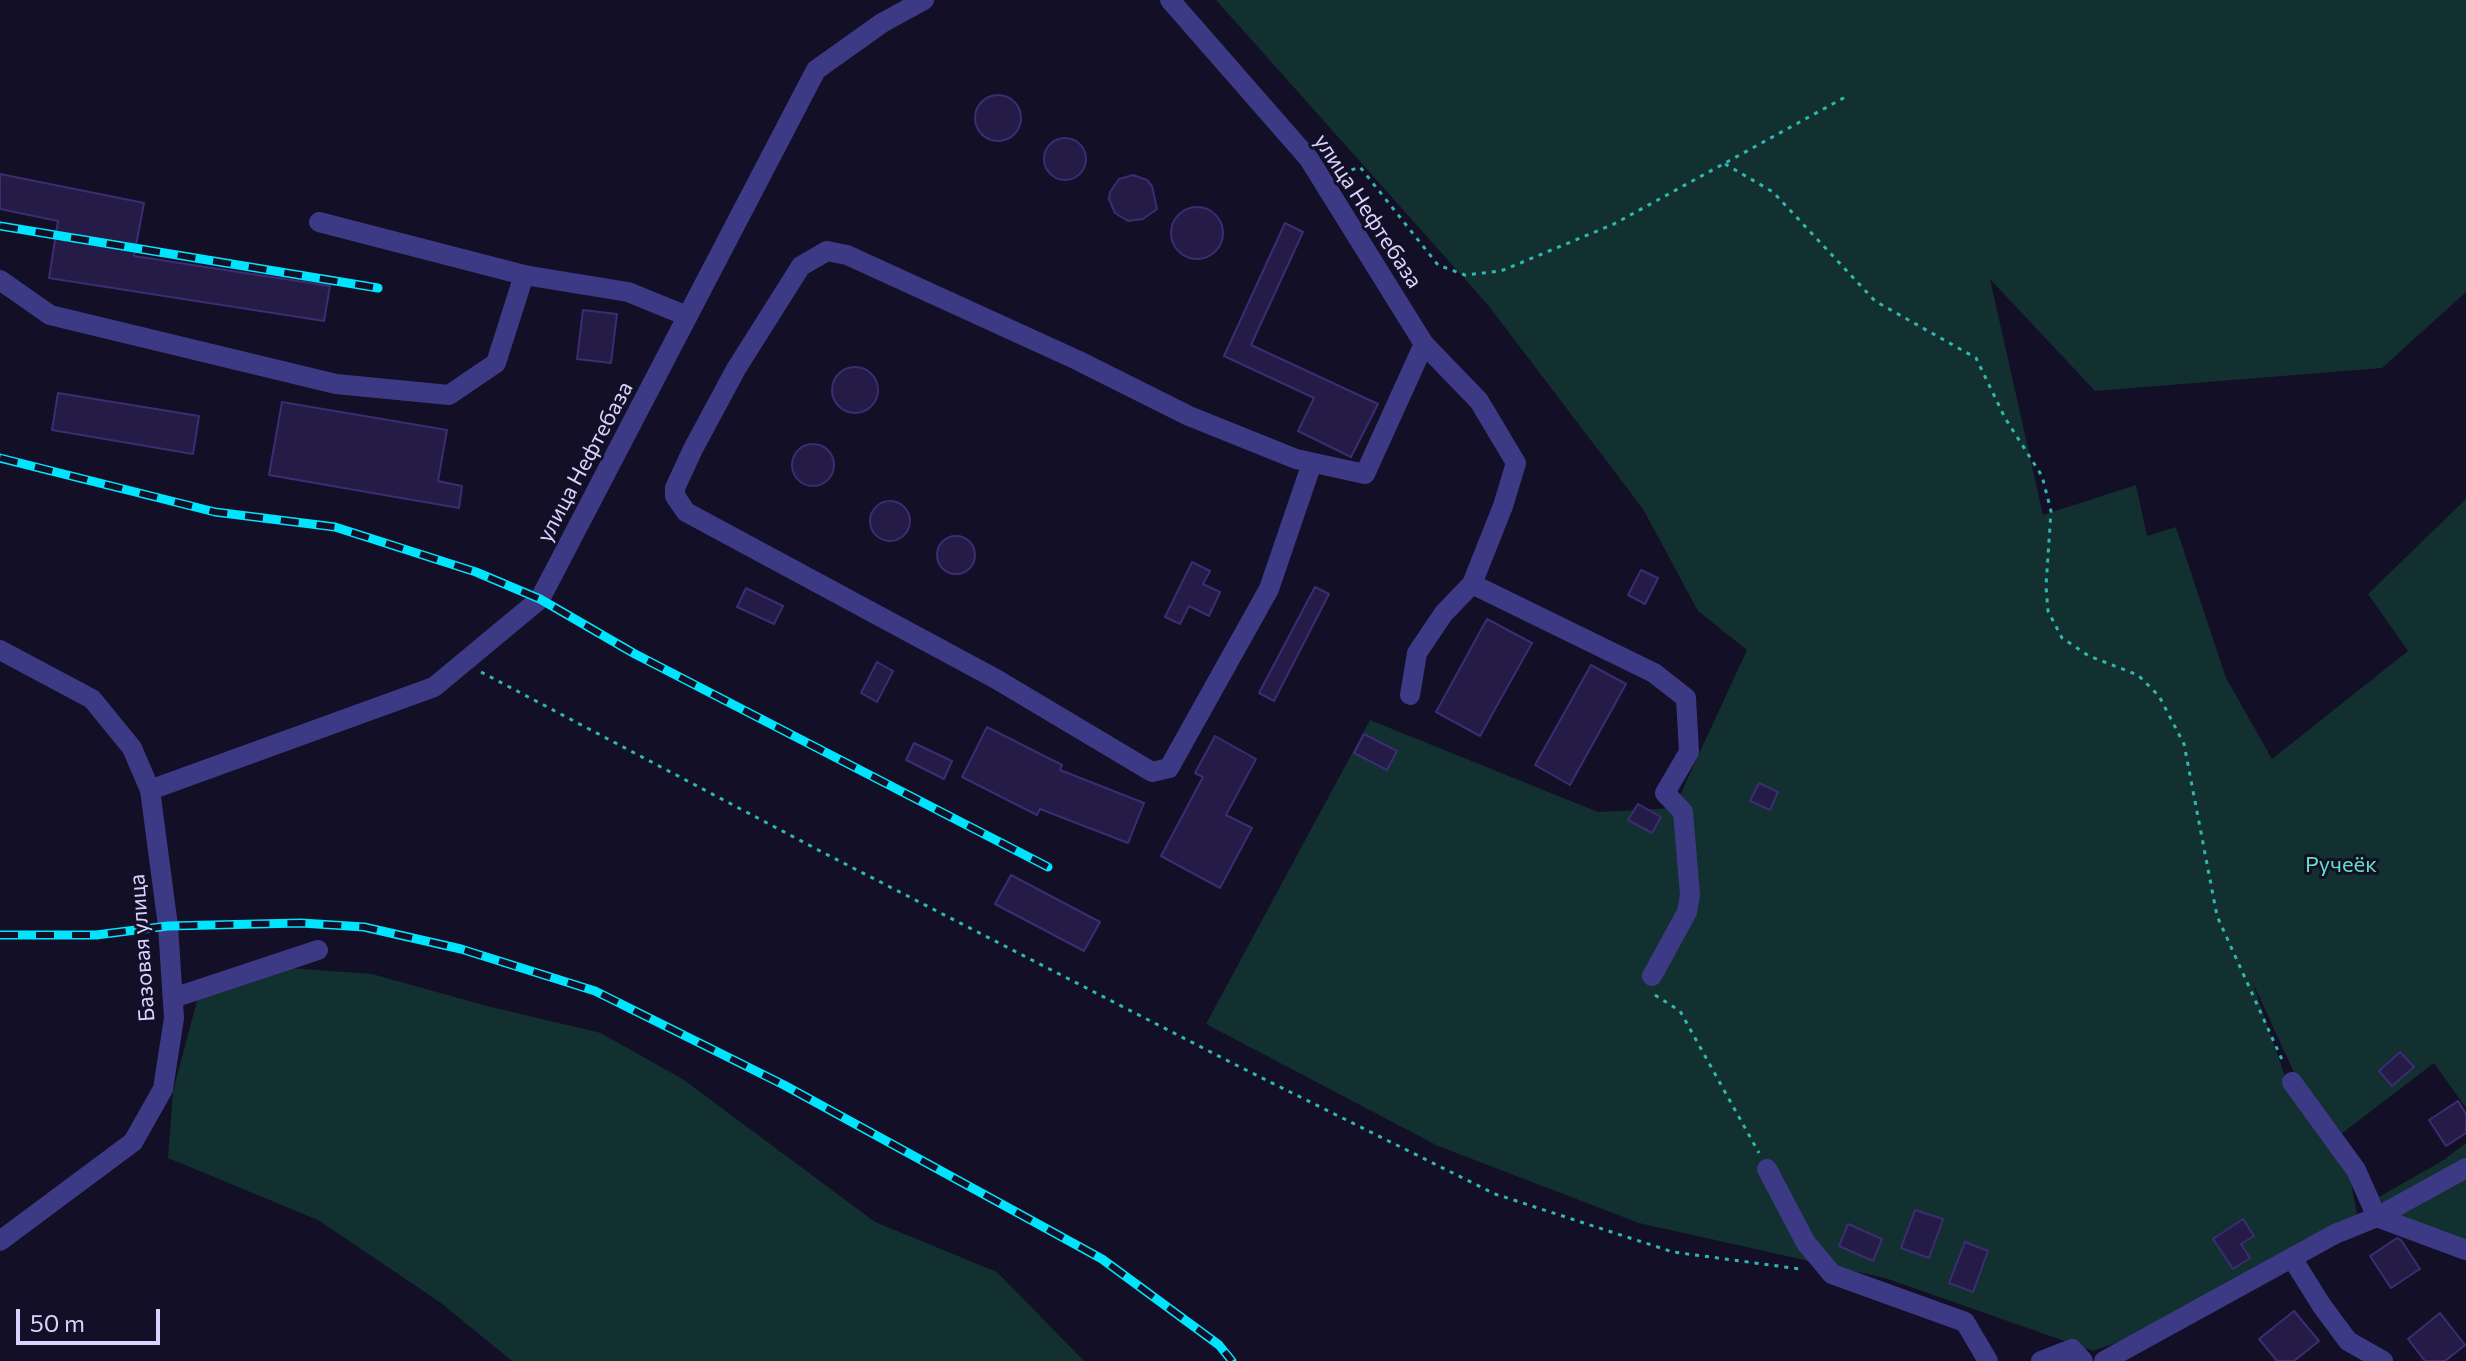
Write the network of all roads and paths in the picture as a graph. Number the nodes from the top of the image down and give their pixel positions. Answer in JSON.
{"nodes":[{"id":1,"x":924,"y":0,"type":"edge"},
{"id":2,"x":1170,"y":0,"type":"edge"},
{"id":3,"x":1849,"y":95,"type":"dead end"},
{"id":4,"x":1725,"y":164,"type":"junction"},
{"id":5,"x":1323,"y":179,"type":"junction"},
{"id":6,"x":319,"y":222,"type":"dead end"},
{"id":7,"x":524,"y":275,"type":"junction"},
{"id":8,"x":0,"y":280,"type":"edge"},
{"id":9,"x":687,"y":316,"type":"junction"},
{"id":10,"x":1424,"y":344,"type":"junction"},
{"id":11,"x":1312,"y":463,"type":"junction"},
{"id":12,"x":1472,"y":584,"type":"junction"},
{"id":13,"x":0,"y":650,"type":"edge"},
{"id":14,"x":464,"y":663,"type":"junction"},
{"id":15,"x":1410,"y":695,"type":"dead end"},
{"id":16,"x":150,"y":790,"type":"junction"},
{"id":17,"x":318,"y":950,"type":"dead end"},
{"id":18,"x":1652,"y":976,"type":"joint"},
{"id":19,"x":173,"y":998,"type":"junction"},
{"id":20,"x":2292,"y":1082,"type":"joint"},
{"id":21,"x":2466,"y":1168,"type":"edge"},
{"id":22,"x":1767,"y":1169,"type":"joint"},
{"id":23,"x":2377,"y":1217,"type":"junction"},
{"id":24,"x":0,"y":1241,"type":"edge"},
{"id":25,"x":2466,"y":1250,"type":"edge"},
{"id":26,"x":2292,"y":1258,"type":"junction"},
{"id":27,"x":1832,"y":1274,"type":"junction"},
{"id":28,"x":1988,"y":1361,"type":"edge"},
{"id":29,"x":2041,"y":1361,"type":"edge"},
{"id":30,"x":2083,"y":1361,"type":"edge"},
{"id":31,"x":2104,"y":1361,"type":"edge"},
{"id":32,"x":2383,"y":1361,"type":"edge"}],
"edges":[{"from":1,"to":9,"type":"street","name":"улица Нефтебаза"},
{"from":2,"to":5,"type":"street","name":"улица Нефтебаза"},
{"from":3,"to":4,"type":"path"},
{"from":4,"to":5,"type":"path"},
{"from":4,"to":20,"type":"path"},
{"from":5,"to":10,"type":"street","name":"улица Нефтебаза"},
{"from":6,"to":7,"type":"street"},
{"from":7,"to":8,"type":"street"},
{"from":7,"to":9,"type":"street"},
{"from":9,"to":14,"type":"street","name":"улица Нефтебаза"},
{"from":10,"to":11,"type":"street"},
{"from":10,"to":12,"type":"street","name":"улица Нефтебаза"},
{"from":11,"to":11,"type":"street"},
{"from":12,"to":15,"type":"street"},
{"from":12,"to":18,"type":"street"},
{"from":13,"to":16,"type":"street","name":"Базовая улица"},
{"from":14,"to":16,"type":"street","name":"улица Нефтебаза"},
{"from":14,"to":27,"type":"path"},
{"from":16,"to":19,"type":"street","name":"Базовая улица"},
{"from":17,"to":19,"type":"street"},
{"from":18,"to":22,"type":"path"},
{"from":19,"to":24,"type":"street","name":"Базовая улица"},
{"from":20,"to":23,"type":"street"},
{"from":21,"to":23,"type":"street"},
{"from":22,"to":27,"type":"street"},
{"from":23,"to":25,"type":"street"},
{"from":23,"to":26,"type":"street"},
{"from":26,"to":31,"type":"street"},
{"from":26,"to":32,"type":"street"},
{"from":27,"to":28,"type":"street"},
{"from":29,"to":30,"type":"street"}]}
